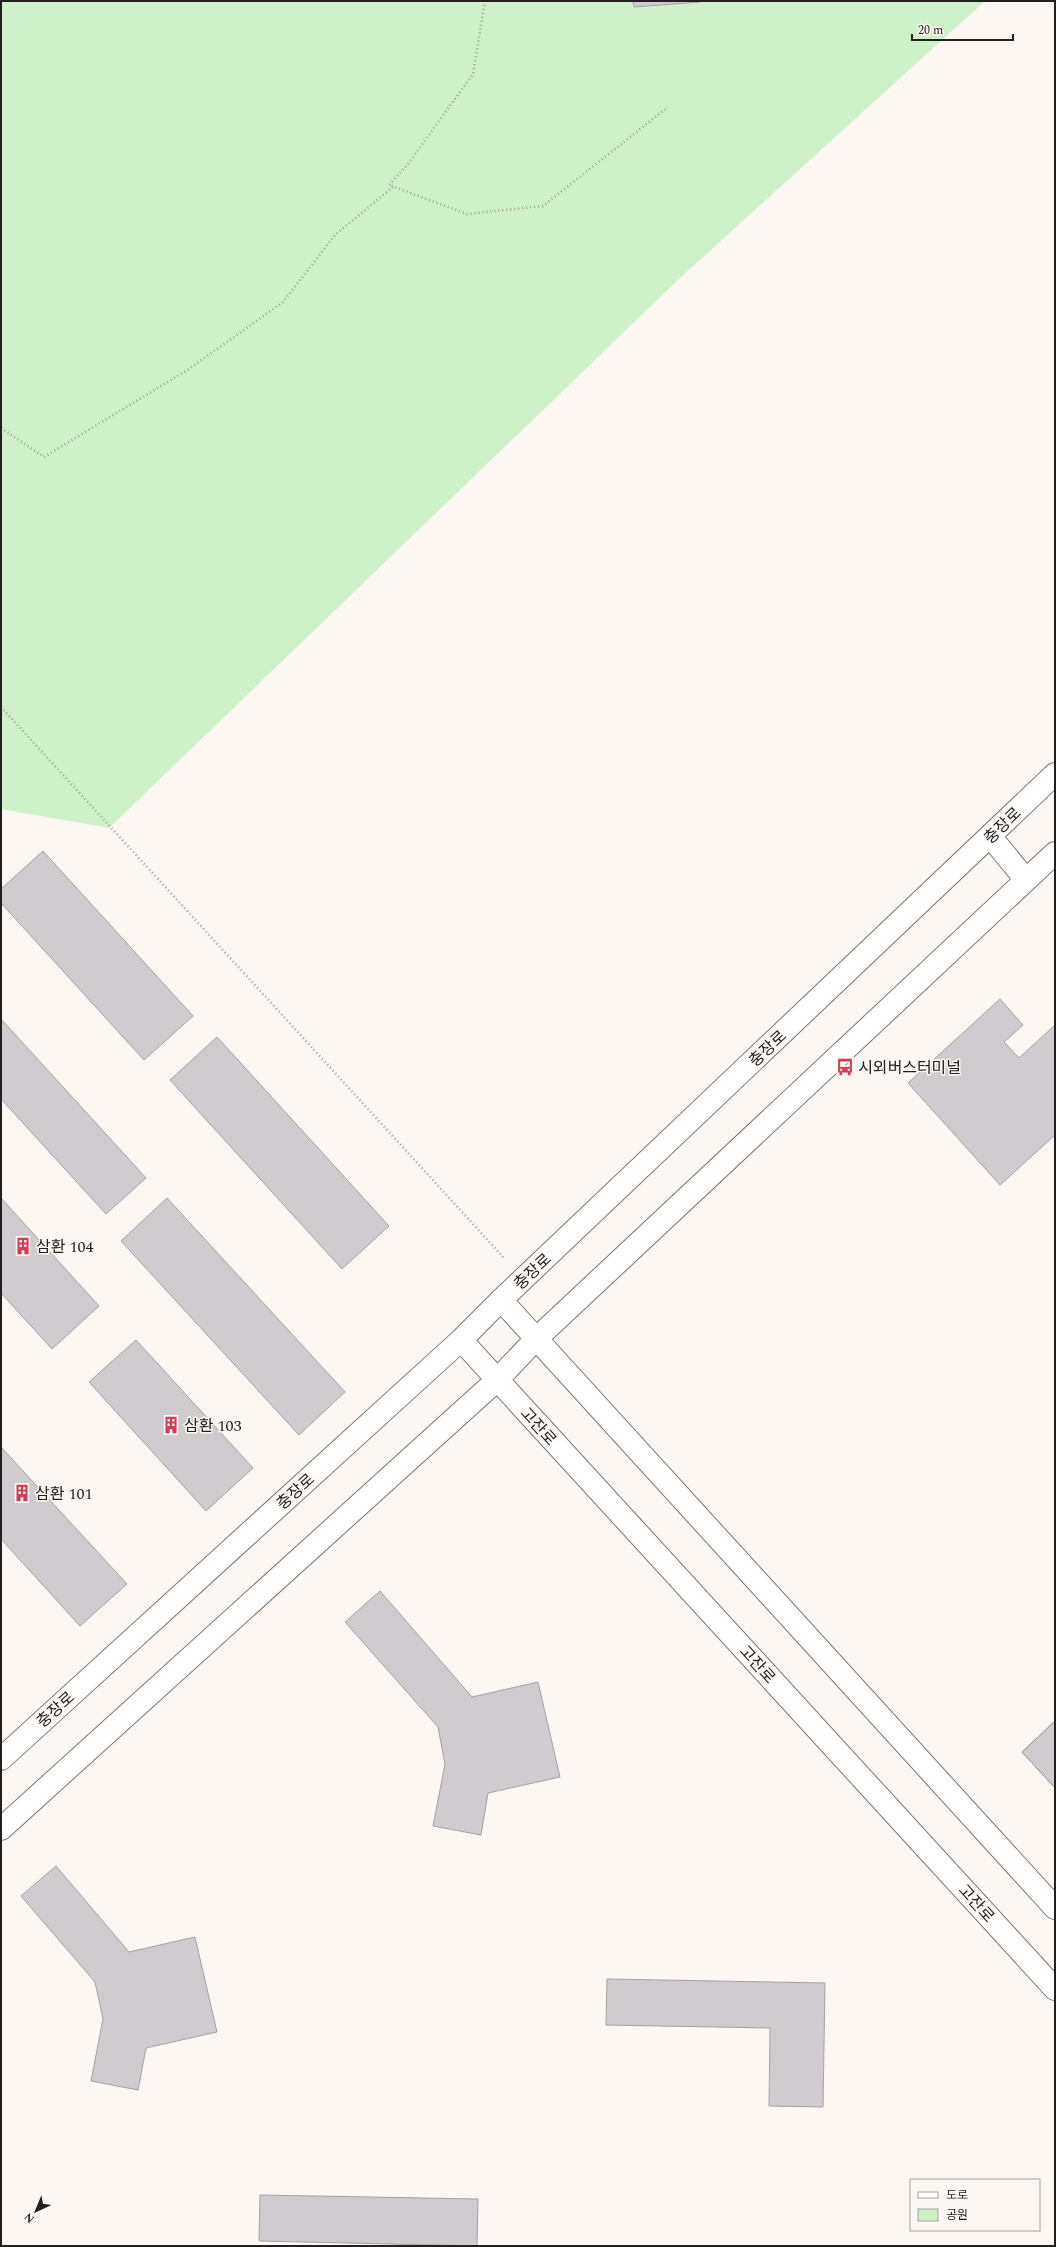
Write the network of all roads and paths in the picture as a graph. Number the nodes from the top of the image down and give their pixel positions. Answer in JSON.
{"nodes":[{"id":1,"x":485,"y":1,"type":"edge"},
{"id":2,"x":668,"y":107,"type":"dead end"},
{"id":3,"x":393,"y":187,"type":"junction"},
{"id":4,"x":1,"y":428,"type":"edge"},
{"id":5,"x":1,"y":706,"type":"edge"},
{"id":6,"x":1055,"y":774,"type":"edge"},
{"id":7,"x":990,"y":836,"type":"junction"},
{"id":8,"x":1055,"y":853,"type":"edge"},
{"id":9,"x":1026,"y":880,"type":"junction"},
{"id":10,"x":524,"y":1279,"type":"junction"},
{"id":11,"x":501,"y":1300,"type":"junction"},
{"id":12,"x":536,"y":1339,"type":"junction"},
{"id":13,"x":461,"y":1340,"type":"junction"},
{"id":14,"x":497,"y":1380,"type":"junction"},
{"id":15,"x":1,"y":1759,"type":"edge"},
{"id":16,"x":1,"y":1829,"type":"edge"},
{"id":17,"x":1055,"y":1908,"type":"edge"},
{"id":18,"x":1055,"y":1989,"type":"edge"}],
"edges":[{"from":1,"to":3,"type":"path"},
{"from":2,"to":3,"type":"path"},
{"from":3,"to":4,"type":"path"},
{"from":5,"to":10,"type":"path"},
{"from":6,"to":7,"type":"street","name":"충장로"},
{"from":7,"to":9,"type":"street"},
{"from":7,"to":10,"type":"street","name":"충장로"},
{"from":8,"to":9,"type":"street"},
{"from":9,"to":12,"type":"street"},
{"from":10,"to":11,"type":"street","name":"충장로"},
{"from":11,"to":12,"type":"street"},
{"from":11,"to":13,"type":"street","name":"충장로"},
{"from":12,"to":14,"type":"street"},
{"from":12,"to":17,"type":"street"},
{"from":13,"to":14,"type":"street","name":"고잔로"},
{"from":13,"to":15,"type":"street","name":"충장로"},
{"from":14,"to":16,"type":"street"},
{"from":14,"to":18,"type":"street","name":"고잔로"}]}
